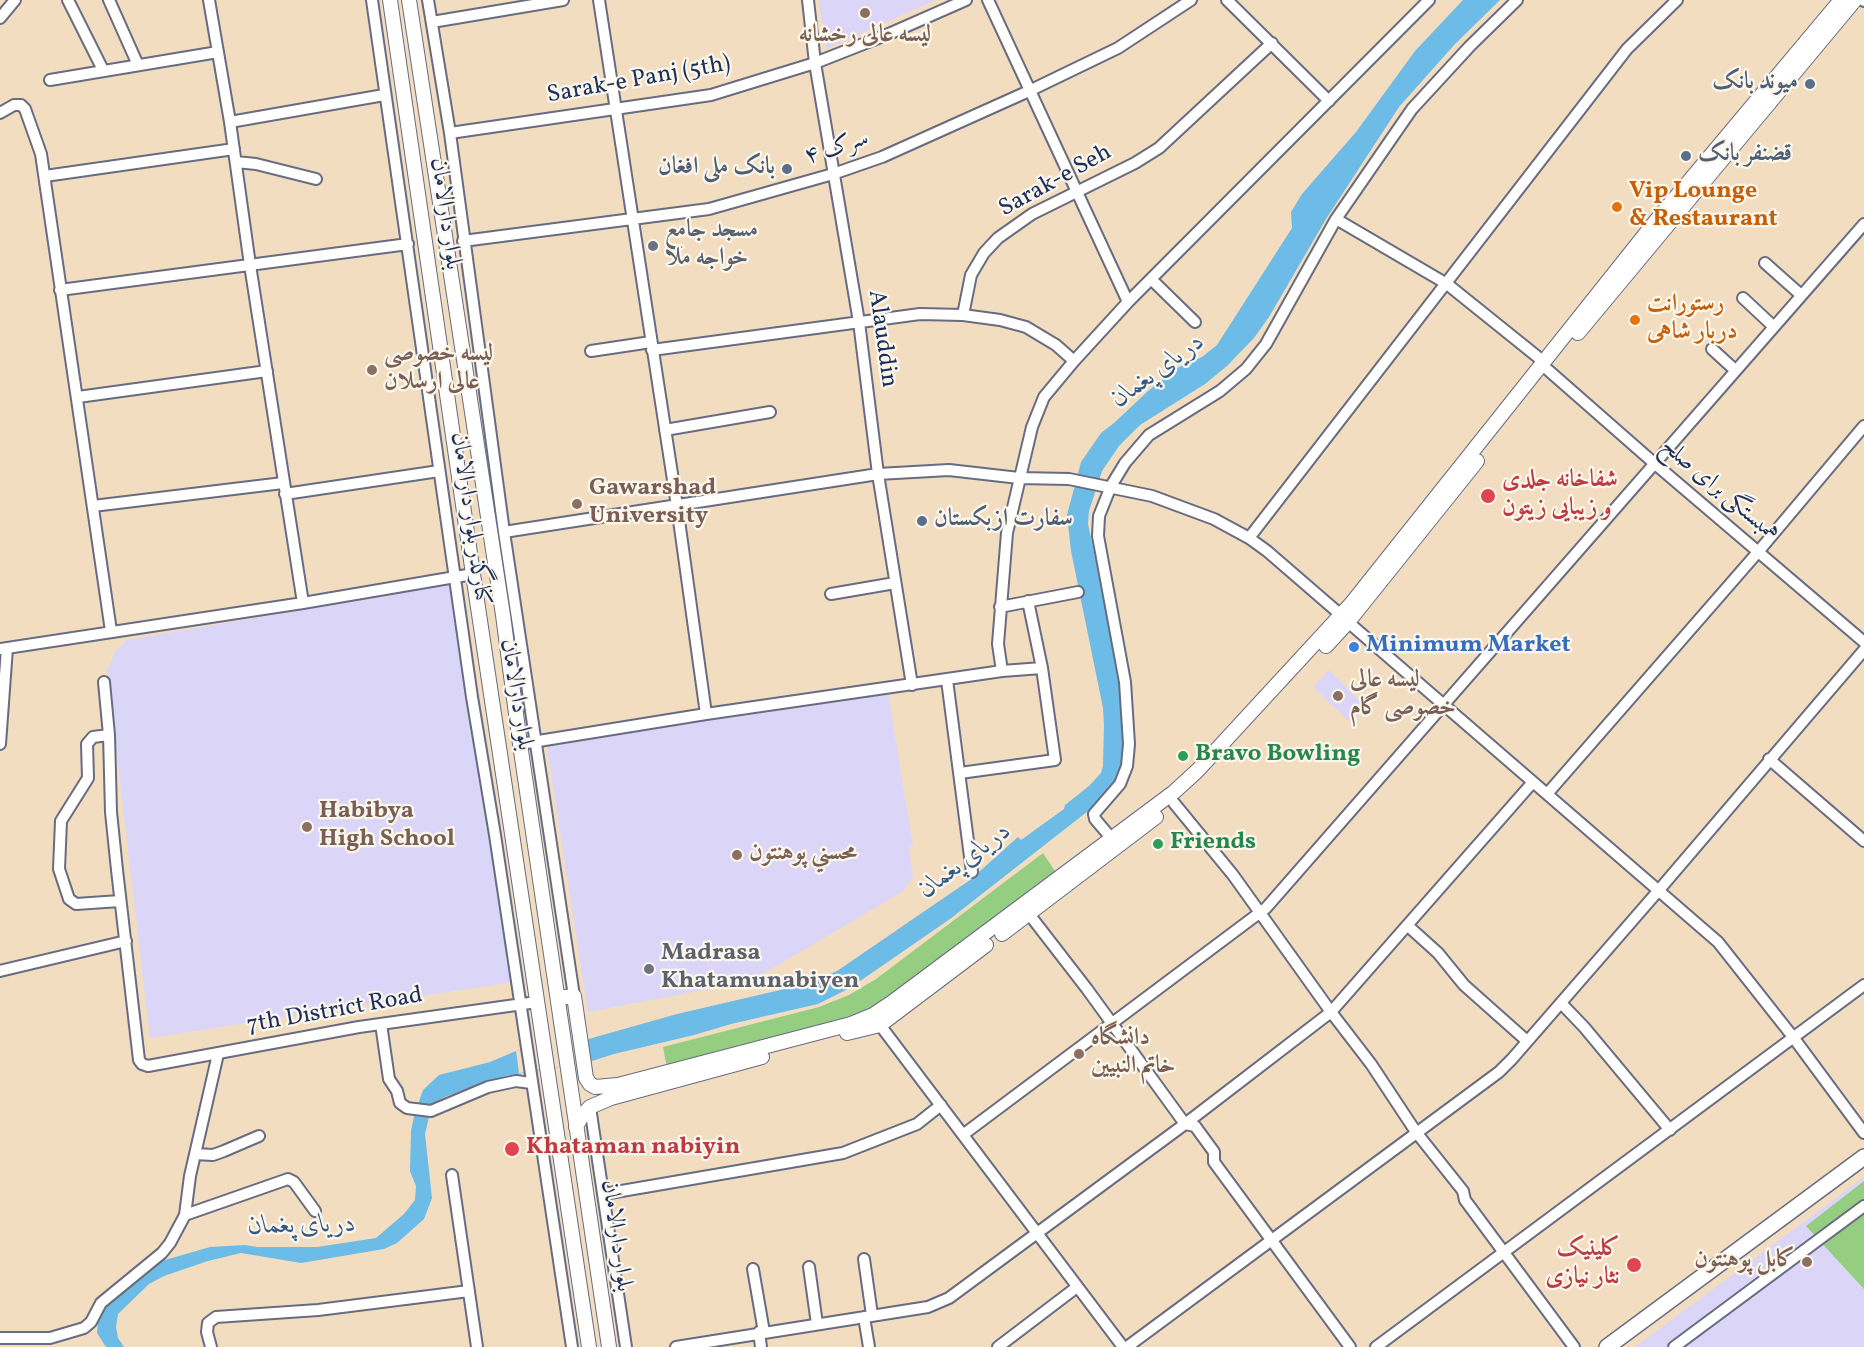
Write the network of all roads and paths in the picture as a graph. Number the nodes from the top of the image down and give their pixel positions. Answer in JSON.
{"nodes":[{"id":1,"x":15,"y":0,"type":"edge"},
{"id":2,"x":68,"y":0,"type":"edge"},
{"id":3,"x":109,"y":0,"type":"edge"},
{"id":4,"x":209,"y":0,"type":"edge"},
{"id":5,"x":372,"y":0,"type":"edge"},
{"id":6,"x":390,"y":0,"type":"edge"},
{"id":7,"x":409,"y":0,"type":"edge"},
{"id":8,"x":428,"y":0,"type":"edge"},
{"id":9,"x":562,"y":0,"type":"edge"},
{"id":10,"x":599,"y":0,"type":"edge"},
{"id":11,"x":808,"y":0,"type":"edge"},
{"id":12,"x":966,"y":0,"type":"edge"},
{"id":13,"x":988,"y":0,"type":"edge"},
{"id":14,"x":1191,"y":0,"type":"edge"},
{"id":15,"x":1227,"y":0,"type":"edge"},
{"id":16,"x":1429,"y":0,"type":"edge"},
{"id":17,"x":1517,"y":0,"type":"edge"},
{"id":18,"x":1677,"y":0,"type":"edge"},
{"id":19,"x":1841,"y":0,"type":"edge"},
{"id":20,"x":1855,"y":0,"type":"edge"},
{"id":21,"x":0,"y":18,"type":"edge"},
{"id":22,"x":432,"y":22,"type":"junction"},
{"id":23,"x":1272,"y":43,"type":"junction"},
{"id":24,"x":218,"y":52,"type":"junction"},
{"id":25,"x":815,"y":63,"type":"junction"},
{"id":26,"x":138,"y":65,"type":"junction"},
{"id":27,"x":103,"y":70,"type":"junction"},
{"id":28,"x":50,"y":80,"type":"dead end"},
{"id":29,"x":1029,"y":92,"type":"junction"},
{"id":30,"x":384,"y":95,"type":"junction"},
{"id":31,"x":1329,"y":100,"type":"junction"},
{"id":32,"x":616,"y":109,"type":"junction"},
{"id":33,"x":0,"y":113,"type":"edge"},
{"id":34,"x":230,"y":122,"type":"junction"},
{"id":35,"x":450,"y":133,"type":"junction"},
{"id":36,"x":234,"y":148,"type":"junction"},
{"id":37,"x":236,"y":162,"type":"junction"},
{"id":38,"x":833,"y":174,"type":"junction"},
{"id":39,"x":45,"y":176,"type":"junction"},
{"id":40,"x":316,"y":179,"type":"dead end"},
{"id":41,"x":1077,"y":193,"type":"junction"},
{"id":42,"x":1336,"y":219,"type":"junction"},
{"id":43,"x":633,"y":220,"type":"junction"},
{"id":44,"x":1864,"y":224,"type":"edge"},
{"id":45,"x":463,"y":241,"type":"junction"},
{"id":46,"x":408,"y":244,"type":"junction"},
{"id":47,"x":1765,"y":263,"type":"dead end"},
{"id":48,"x":250,"y":265,"type":"junction"},
{"id":49,"x":1151,"y":279,"type":"junction"},
{"id":50,"x":1447,"y":284,"type":"junction"},
{"id":51,"x":60,"y":290,"type":"junction"},
{"id":52,"x":1801,"y":295,"type":"junction"},
{"id":53,"x":1743,"y":298,"type":"dead end"},
{"id":54,"x":1128,"y":302,"type":"junction"},
{"id":55,"x":1592,"y":310,"type":"junction"},
{"id":56,"x":963,"y":315,"type":"junction"},
{"id":57,"x":859,"y":322,"type":"junction"},
{"id":58,"x":1195,"y":322,"type":"dead end"},
{"id":59,"x":1774,"y":327,"type":"junction"},
{"id":60,"x":652,"y":346,"type":"junction"},
{"id":61,"x":1712,"y":348,"type":"dead end"},
{"id":62,"x":591,"y":351,"type":"dead end"},
{"id":63,"x":1074,"y":361,"type":"junction"},
{"id":64,"x":1546,"y":366,"type":"junction"},
{"id":65,"x":1735,"y":370,"type":"junction"},
{"id":66,"x":267,"y":371,"type":"junction"},
{"id":67,"x":78,"y":397,"type":"junction"},
{"id":68,"x":770,"y":412,"type":"dead end"},
{"id":69,"x":1864,"y":426,"type":"edge"},
{"id":70,"x":665,"y":430,"type":"junction"},
{"id":71,"x":1654,"y":463,"type":"junction"},
{"id":72,"x":439,"y":471,"type":"junction"},
{"id":73,"x":878,"y":474,"type":"junction"},
{"id":74,"x":1019,"y":478,"type":"junction"},
{"id":75,"x":1108,"y":486,"type":"junction"},
{"id":76,"x":284,"y":488,"type":"junction"},
{"id":77,"x":93,"y":506,"type":"junction"},
{"id":78,"x":677,"y":507,"type":"junction"},
{"id":79,"x":504,"y":532,"type":"junction"},
{"id":80,"x":1249,"y":538,"type":"junction"},
{"id":81,"x":1758,"y":552,"type":"junction"},
{"id":82,"x":473,"y":574,"type":"junction"},
{"id":83,"x":456,"y":577,"type":"junction"},
{"id":84,"x":895,"y":583,"type":"junction"},
{"id":85,"x":1077,"y":592,"type":"dead end"},
{"id":86,"x":831,"y":594,"type":"dead end"},
{"id":87,"x":1028,"y":601,"type":"junction"},
{"id":88,"x":303,"y":603,"type":"junction"},
{"id":89,"x":1000,"y":607,"type":"junction"},
{"id":90,"x":510,"y":614,"type":"junction"},
{"id":91,"x":1345,"y":619,"type":"junction"},
{"id":92,"x":111,"y":631,"type":"junction"},
{"id":93,"x":1864,"y":642,"type":"edge"},
{"id":94,"x":4,"y":648,"type":"edge"},
{"id":95,"x":1864,"y":650,"type":"edge"},
{"id":96,"x":1042,"y":668,"type":"junction"},
{"id":97,"x":1002,"y":671,"type":"junction"},
{"id":98,"x":947,"y":680,"type":"junction"},
{"id":99,"x":3,"y":682,"type":"edge"},
{"id":100,"x":104,"y":682,"type":"dead end"},
{"id":101,"x":912,"y":685,"type":"junction"},
{"id":102,"x":1445,"y":705,"type":"junction"},
{"id":103,"x":706,"y":714,"type":"junction"},
{"id":104,"x":109,"y":735,"type":"junction"},
{"id":105,"x":0,"y":739,"type":"edge"},
{"id":106,"x":536,"y":741,"type":"junction"},
{"id":107,"x":520,"y":744,"type":"junction"},
{"id":108,"x":1769,"y":759,"type":"junction"},
{"id":109,"x":960,"y":773,"type":"junction"},
{"id":110,"x":1533,"y":782,"type":"junction"},
{"id":111,"x":1547,"y":794,"type":"junction"},
{"id":112,"x":1174,"y":803,"type":"junction"},
{"id":113,"x":1112,"y":839,"type":"junction"},
{"id":114,"x":1864,"y":841,"type":"edge"},
{"id":115,"x":972,"y":872,"type":"dead end"},
{"id":116,"x":1062,"y":883,"type":"junction"},
{"id":117,"x":1659,"y":890,"type":"junction"},
{"id":118,"x":120,"y":901,"type":"junction"},
{"id":119,"x":1029,"y":914,"type":"junction"},
{"id":120,"x":1260,"y":914,"type":"junction"},
{"id":121,"x":547,"y":926,"type":"junction"},
{"id":122,"x":1408,"y":926,"type":"junction"},
{"id":123,"x":526,"y":929,"type":"junction"},
{"id":124,"x":126,"y":941,"type":"junction"},
{"id":125,"x":0,"y":971,"type":"edge"},
{"id":126,"x":1864,"y":985,"type":"edge"},
{"id":127,"x":574,"y":996,"type":"junction"},
{"id":128,"x":558,"y":998,"type":"junction"},
{"id":129,"x":537,"y":1002,"type":"junction"},
{"id":130,"x":1561,"y":1003,"type":"junction"},
{"id":131,"x":519,"y":1004,"type":"junction"},
{"id":132,"x":1331,"y":1012,"type":"junction"},
{"id":133,"x":1112,"y":1023,"type":"junction"},
{"id":134,"x":381,"y":1024,"type":"junction"},
{"id":135,"x":880,"y":1024,"type":"junction"},
{"id":136,"x":1793,"y":1037,"type":"junction"},
{"id":137,"x":1527,"y":1041,"type":"junction"},
{"id":138,"x":218,"y":1054,"type":"junction"},
{"id":139,"x":530,"y":1077,"type":"junction"},
{"id":140,"x":941,"y":1105,"type":"junction"},
{"id":141,"x":590,"y":1107,"type":"junction"},
{"id":142,"x":1185,"y":1124,"type":"junction"},
{"id":143,"x":576,"y":1127,"type":"junction"},
{"id":144,"x":1670,"y":1130,"type":"junction"},
{"id":145,"x":1416,"y":1132,"type":"junction"},
{"id":146,"x":1864,"y":1132,"type":"edge"},
{"id":147,"x":964,"y":1134,"type":"junction"},
{"id":148,"x":259,"y":1136,"type":"dead end"},
{"id":149,"x":561,"y":1153,"type":"junction"},
{"id":150,"x":195,"y":1154,"type":"junction"},
{"id":151,"x":581,"y":1157,"type":"junction"},
{"id":152,"x":1864,"y":1157,"type":"edge"},
{"id":153,"x":452,"y":1175,"type":"dead end"},
{"id":154,"x":604,"y":1194,"type":"junction"},
{"id":155,"x":1864,"y":1206,"type":"edge"},
{"id":156,"x":315,"y":1212,"type":"dead end"},
{"id":157,"x":184,"y":1215,"type":"junction"},
{"id":158,"x":1039,"y":1233,"type":"junction"},
{"id":159,"x":1271,"y":1239,"type":"junction"},
{"id":160,"x":1505,"y":1252,"type":"junction"},
{"id":161,"x":864,"y":1259,"type":"dead end"},
{"id":162,"x":809,"y":1267,"type":"dead end"},
{"id":163,"x":753,"y":1269,"type":"dead end"},
{"id":164,"x":1077,"y":1287,"type":"junction"},
{"id":165,"x":469,"y":1291,"type":"junction"},
{"id":166,"x":868,"y":1316,"type":"junction"},
{"id":167,"x":818,"y":1324,"type":"junction"},
{"id":168,"x":762,"y":1332,"type":"junction"},
{"id":169,"x":0,"y":1338,"type":"edge"},
{"id":170,"x":211,"y":1347,"type":"edge"},
{"id":171,"x":477,"y":1347,"type":"edge"},
{"id":172,"x":572,"y":1347,"type":"edge"},
{"id":173,"x":589,"y":1347,"type":"edge"},
{"id":174,"x":609,"y":1347,"type":"edge"},
{"id":175,"x":626,"y":1347,"type":"edge"},
{"id":176,"x":676,"y":1347,"type":"edge"},
{"id":177,"x":761,"y":1347,"type":"edge"},
{"id":178,"x":869,"y":1347,"type":"edge"},
{"id":179,"x":998,"y":1347,"type":"edge"},
{"id":180,"x":1125,"y":1347,"type":"edge"},
{"id":181,"x":1350,"y":1347,"type":"edge"},
{"id":182,"x":1376,"y":1347,"type":"edge"},
{"id":183,"x":1574,"y":1347,"type":"edge"},
{"id":184,"x":1607,"y":1347,"type":"edge"},
{"id":185,"x":1674,"y":1347,"type":"edge"}],
"edges":[{"from":1,"to":21,"type":"street"},
{"from":2,"to":27,"type":"street"},
{"from":3,"to":26,"type":"street"},
{"from":4,"to":24,"type":"street"},
{"from":5,"to":30,"type":"street","name":"کنارگذر بلوار دارالامان"},
{"from":6,"to":82,"type":"main road","name":"بلوار دارالامان"},
{"from":7,"to":90,"type":"main road","name":"بلوار دارالامان"},
{"from":8,"to":22,"type":"street","name":"کنارگذر بلوار دارالامان"},
{"from":9,"to":22,"type":"street"},
{"from":10,"to":32,"type":"street"},
{"from":11,"to":25,"type":"street","name":"Alauddin"},
{"from":12,"to":25,"type":"street","name":"Sarak-e Panj (5th)"},
{"from":13,"to":29,"type":"street"},
{"from":14,"to":29,"type":"street","name":"سرک ۴"},
{"from":15,"to":23,"type":"street"},
{"from":16,"to":31,"type":"street"},
{"from":17,"to":42,"type":"street"},
{"from":18,"to":50,"type":"street"},
{"from":19,"to":55,"type":"main road"},
{"from":20,"to":55,"type":"main road"},
{"from":22,"to":35,"type":"street","name":"کنارگذر بلوار دارالامان"},
{"from":23,"to":31,"type":"street"},
{"from":23,"to":41,"type":"street","name":"Sarak-e Seh"},
{"from":24,"to":26,"type":"street"},
{"from":24,"to":34,"type":"street"},
{"from":25,"to":32,"type":"street","name":"Sarak-e Panj (5th)"},
{"from":25,"to":38,"type":"street","name":"Alauddin"},
{"from":26,"to":27,"type":"street"},
{"from":27,"to":28,"type":"street"},
{"from":29,"to":38,"type":"street","name":"سرک ۴"},
{"from":29,"to":41,"type":"street"},
{"from":30,"to":34,"type":"street"},
{"from":30,"to":46,"type":"street","name":"کنارگذر بلوار دارالامان"},
{"from":31,"to":49,"type":"street"},
{"from":32,"to":35,"type":"street","name":"Sarak-e Panj (5th)"},
{"from":32,"to":43,"type":"street"},
{"from":33,"to":39,"type":"street"},
{"from":34,"to":36,"type":"street"},
{"from":35,"to":45,"type":"street","name":"کنارگذر بلوار دارالامان"},
{"from":36,"to":37,"type":"street"},
{"from":36,"to":39,"type":"street"},
{"from":37,"to":40,"type":"street"},
{"from":37,"to":48,"type":"street"},
{"from":38,"to":43,"type":"street","name":"سرک ۴"},
{"from":38,"to":57,"type":"street","name":"Alauddin"},
{"from":39,"to":51,"type":"street"},
{"from":41,"to":54,"type":"street"},
{"from":41,"to":56,"type":"street","name":"Sarak-e Seh"},
{"from":42,"to":50,"type":"street","name":"همبستگی برای صلح"},
{"from":42,"to":75,"type":"street"},
{"from":43,"to":45,"type":"street","name":"سرک ۴"},
{"from":43,"to":60,"type":"street"},
{"from":44,"to":52,"type":"street"},
{"from":45,"to":79,"type":"street","name":"کنارگذر بلوار دارالامان"},
{"from":46,"to":48,"type":"street"},
{"from":46,"to":72,"type":"street","name":"کنارگذر بلوار دارالامان"},
{"from":47,"to":52,"type":"street"},
{"from":48,"to":51,"type":"street"},
{"from":48,"to":66,"type":"street"},
{"from":49,"to":54,"type":"street"},
{"from":49,"to":58,"type":"street"},
{"from":50,"to":64,"type":"street","name":"همبستگی برای صلح"},
{"from":50,"to":80,"type":"street"},
{"from":51,"to":67,"type":"street"},
{"from":52,"to":59,"type":"street"},
{"from":53,"to":59,"type":"street"},
{"from":54,"to":63,"type":"street"},
{"from":55,"to":64,"type":"main road"},
{"from":56,"to":57,"type":"street"},
{"from":56,"to":63,"type":"street"},
{"from":57,"to":60,"type":"street"},
{"from":57,"to":73,"type":"street","name":"Alauddin"},
{"from":59,"to":65,"type":"street"},
{"from":60,"to":62,"type":"street"},
{"from":60,"to":70,"type":"street"},
{"from":61,"to":65,"type":"street"},
{"from":63,"to":74,"type":"street"},
{"from":64,"to":71,"type":"street","name":"همبستگی برای صلح"},
{"from":64,"to":91,"type":"main road"},
{"from":65,"to":71,"type":"street"},
{"from":66,"to":67,"type":"street"},
{"from":66,"to":76,"type":"street"},
{"from":67,"to":77,"type":"street"},
{"from":68,"to":70,"type":"street"},
{"from":69,"to":81,"type":"street"},
{"from":70,"to":78,"type":"street"},
{"from":71,"to":81,"type":"street","name":"همبستگی برای صلح"},
{"from":71,"to":102,"type":"street"},
{"from":72,"to":76,"type":"street"},
{"from":72,"to":83,"type":"street","name":"کنارگذر بلوار دارالامان"},
{"from":73,"to":74,"type":"street"},
{"from":73,"to":78,"type":"street"},
{"from":73,"to":84,"type":"street","name":"Alauddin"},
{"from":74,"to":75,"type":"street"},
{"from":74,"to":89,"type":"street"},
{"from":75,"to":80,"type":"street"},
{"from":75,"to":113,"type":"street"},
{"from":76,"to":77,"type":"street"},
{"from":76,"to":88,"type":"street"},
{"from":77,"to":92,"type":"street"},
{"from":78,"to":79,"type":"street"},
{"from":78,"to":103,"type":"street"},
{"from":79,"to":90,"type":"street","name":"کنارگذر بلوار دارالامان"},
{"from":80,"to":91,"type":"street"},
{"from":81,"to":93,"type":"street","name":"همبستگی برای صلح"},
{"from":81,"to":111,"type":"street"},
{"from":82,"to":83,"type":"street"},
{"from":82,"to":123,"type":"main road","name":"بلوار دارالامان"},
{"from":83,"to":88,"type":"street"},
{"from":83,"to":131,"type":"street","name":"کنارگذر بلوار دارالامان"},
{"from":84,"to":86,"type":"street"},
{"from":84,"to":101,"type":"street","name":"Alauddin"},
{"from":85,"to":87,"type":"street"},
{"from":87,"to":89,"type":"street"},
{"from":87,"to":96,"type":"street"},
{"from":88,"to":92,"type":"street"},
{"from":89,"to":97,"type":"street"},
{"from":90,"to":106,"type":"street","name":"کنارگذر بلوار دارالامان"},
{"from":90,"to":107,"type":"main road","name":"بلوار دارالامان"},
{"from":91,"to":102,"type":"street"},
{"from":91,"to":112,"type":"main road"},
{"from":91,"to":113,"type":"main road"},
{"from":92,"to":94,"type":"street"},
{"from":94,"to":99,"type":"street"},
{"from":95,"to":108,"type":"street"},
{"from":96,"to":97,"type":"street"},
{"from":96,"to":109,"type":"street"},
{"from":97,"to":98,"type":"street"},
{"from":98,"to":101,"type":"street"},
{"from":98,"to":109,"type":"street"},
{"from":99,"to":105,"type":"street"},
{"from":100,"to":104,"type":"street"},
{"from":101,"to":103,"type":"street"},
{"from":102,"to":110,"type":"street"},
{"from":102,"to":120,"type":"street"},
{"from":103,"to":106,"type":"street"},
{"from":104,"to":118,"type":"street"},
{"from":104,"to":118,"type":"street"},
{"from":106,"to":107,"type":"street"},
{"from":106,"to":127,"type":"street","name":"کنارگذر بلوار دارالامان"},
{"from":107,"to":121,"type":"main road","name":"بلوار دارالامان"},
{"from":108,"to":114,"type":"street"},
{"from":108,"to":117,"type":"street"},
{"from":109,"to":115,"type":"street"},
{"from":110,"to":111,"type":"street"},
{"from":110,"to":122,"type":"street"},
{"from":111,"to":117,"type":"street"},
{"from":112,"to":116,"type":"main road"},
{"from":112,"to":120,"type":"street"},
{"from":113,"to":116,"type":"main road"},
{"from":116,"to":119,"type":"main road"},
{"from":116,"to":127,"type":"main road","name":"کنارگذر بلوار دارالامان"},
{"from":117,"to":130,"type":"street"},
{"from":117,"to":136,"type":"street"},
{"from":118,"to":124,"type":"street"},
{"from":119,"to":133,"type":"street"},
{"from":119,"to":135,"type":"main road"},
{"from":120,"to":132,"type":"street"},
{"from":120,"to":133,"type":"street"},
{"from":121,"to":123,"type":"main road"},
{"from":121,"to":128,"type":"main road","name":"بلوار دارالامان"},
{"from":122,"to":132,"type":"street"},
{"from":122,"to":137,"type":"street"},
{"from":123,"to":129,"type":"main road","name":"بلوار دارالامان"},
{"from":124,"to":125,"type":"street"},
{"from":124,"to":138,"type":"street","name":"7th District Road"},
{"from":126,"to":136,"type":"street"},
{"from":127,"to":128,"type":"main road"},
{"from":128,"to":143,"type":"main road","name":"بلوار دارالامان"},
{"from":129,"to":131,"type":"street","name":"7th District Road"},
{"from":129,"to":149,"type":"main road","name":"بلوار دارالامان"},
{"from":130,"to":137,"type":"street"},
{"from":130,"to":144,"type":"street"},
{"from":131,"to":134,"type":"street","name":"7th District Road"},
{"from":131,"to":139,"type":"street","name":"کنارگذر بلوار دارالامان"},
{"from":132,"to":142,"type":"street"},
{"from":132,"to":145,"type":"street"},
{"from":133,"to":142,"type":"street"},
{"from":133,"to":147,"type":"street"},
{"from":134,"to":138,"type":"street","name":"7th District Road"},
{"from":134,"to":139,"type":"street"},
{"from":135,"to":140,"type":"street"},
{"from":135,"to":141,"type":"main road"},
{"from":136,"to":144,"type":"street"},
{"from":136,"to":146,"type":"street"},
{"from":137,"to":145,"type":"street"},
{"from":138,"to":150,"type":"street"},
{"from":139,"to":172,"type":"street"},
{"from":140,"to":147,"type":"street"},
{"from":140,"to":154,"type":"street"},
{"from":141,"to":143,"type":"main road"},
{"from":141,"to":154,"type":"street"},
{"from":142,"to":158,"type":"street"},
{"from":142,"to":159,"type":"street"},
{"from":143,"to":151,"type":"main road","name":"بلوار دارالامان"},
{"from":144,"to":160,"type":"street"},
{"from":145,"to":159,"type":"street"},
{"from":145,"to":160,"type":"street"},
{"from":147,"to":158,"type":"street"},
{"from":148,"to":150,"type":"street"},
{"from":149,"to":151,"type":"main road"},
{"from":149,"to":173,"type":"main road","name":"بلوار دارالامان"},
{"from":150,"to":157,"type":"street"},
{"from":151,"to":174,"type":"main road","name":"بلوار دارالامان"},
{"from":152,"to":184,"type":"highway"},
{"from":153,"to":165,"type":"street"},
{"from":154,"to":175,"type":"street"},
{"from":155,"to":185,"type":"street"},
{"from":156,"to":157,"type":"street"},
{"from":157,"to":169,"type":"street"},
{"from":158,"to":164,"type":"street"},
{"from":158,"to":166,"type":"street"},
{"from":159,"to":180,"type":"street"},
{"from":159,"to":181,"type":"street"},
{"from":160,"to":182,"type":"street"},
{"from":160,"to":183,"type":"street"},
{"from":161,"to":166,"type":"street"},
{"from":162,"to":167,"type":"street"},
{"from":163,"to":168,"type":"street"},
{"from":164,"to":179,"type":"street"},
{"from":164,"to":180,"type":"street"},
{"from":165,"to":170,"type":"street"},
{"from":165,"to":171,"type":"street"},
{"from":166,"to":167,"type":"street"},
{"from":166,"to":178,"type":"street"},
{"from":167,"to":168,"type":"street"},
{"from":168,"to":176,"type":"street"},
{"from":168,"to":177,"type":"street"}]}
